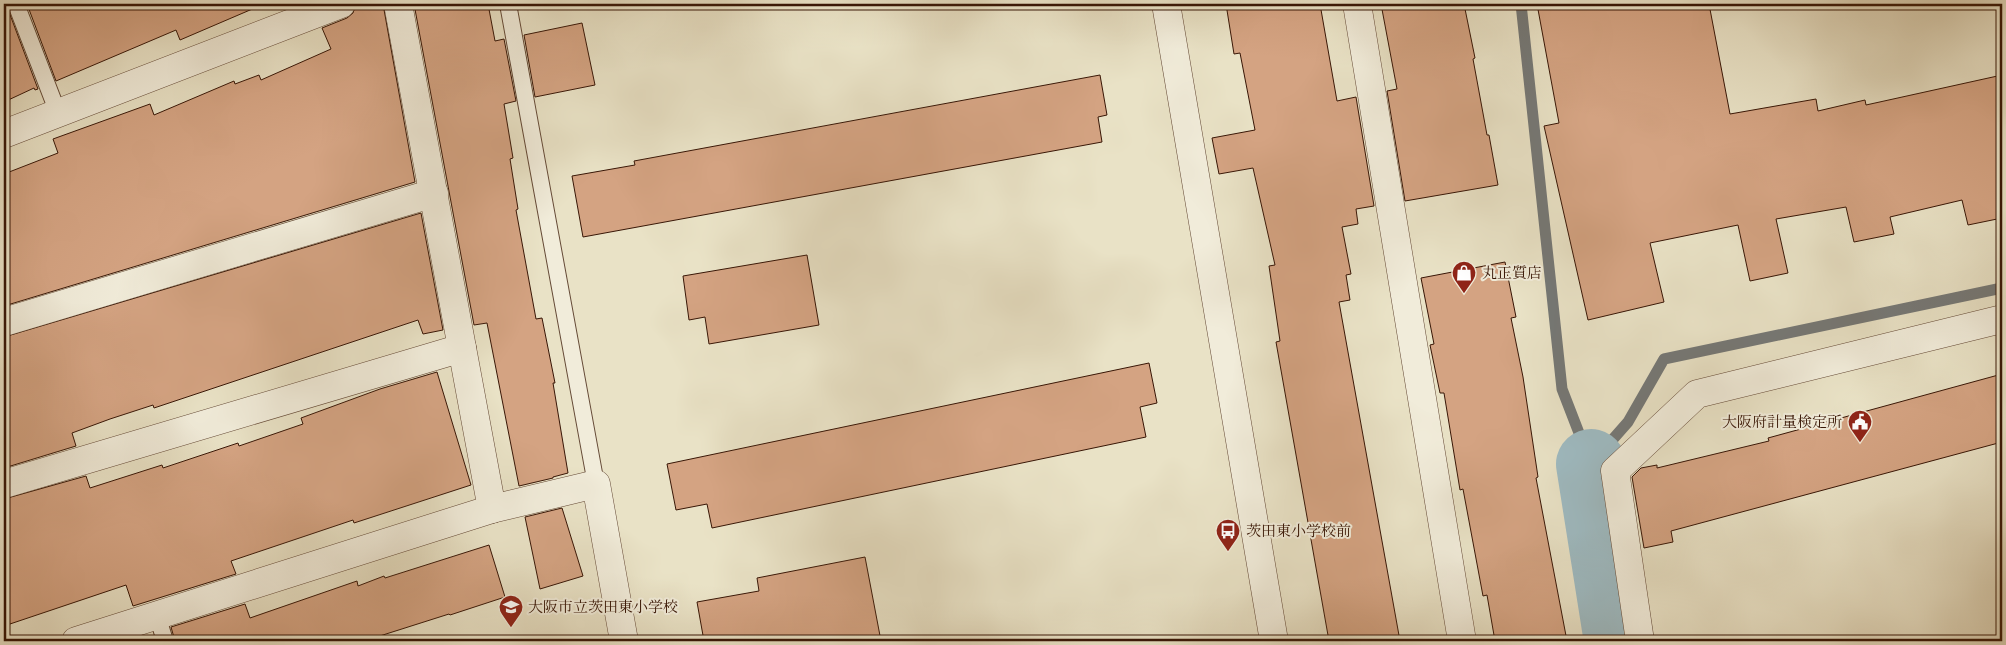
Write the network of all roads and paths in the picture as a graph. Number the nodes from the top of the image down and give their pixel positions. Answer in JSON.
{"nodes":[{"id":1,"x":16,"y":4,"type":"edge"},
{"id":2,"x":341,"y":4,"type":"edge"},
{"id":3,"x":398,"y":4,"type":"edge"},
{"id":4,"x":508,"y":4,"type":"edge"},
{"id":5,"x":1166,"y":4,"type":"edge"},
{"id":6,"x":1357,"y":4,"type":"edge"},
{"id":7,"x":58,"y":113,"type":"junction"},
{"id":8,"x":4,"y":134,"type":"edge"},
{"id":9,"x":434,"y":193,"type":"junction"},
{"id":10,"x":2002,"y":319,"type":"edge"},
{"id":11,"x":4,"y":322,"type":"edge"},
{"id":12,"x":462,"y":348,"type":"junction"},
{"id":13,"x":4,"y":484,"type":"edge"},
{"id":14,"x":596,"y":484,"type":"junction"},
{"id":15,"x":492,"y":509,"type":"junction"},
{"id":16,"x":157,"y":616,"type":"junction"},
{"id":17,"x":76,"y":641,"type":"edge"},
{"id":18,"x":165,"y":641,"type":"edge"},
{"id":19,"x":624,"y":641,"type":"edge"},
{"id":20,"x":1274,"y":641,"type":"edge"},
{"id":21,"x":1462,"y":641,"type":"edge"},
{"id":22,"x":1640,"y":641,"type":"edge"}],
"edges":[{"from":1,"to":7,"type":"lane"},
{"from":2,"to":7,"type":"street"},
{"from":3,"to":9,"type":"street"},
{"from":4,"to":14,"type":"lane"},
{"from":5,"to":20,"type":"street"},
{"from":6,"to":21,"type":"street"},
{"from":7,"to":8,"type":"street"},
{"from":9,"to":11,"type":"street"},
{"from":9,"to":12,"type":"street"},
{"from":10,"to":22,"type":"street"},
{"from":12,"to":13,"type":"street"},
{"from":12,"to":15,"type":"street"},
{"from":14,"to":15,"type":"street"},
{"from":14,"to":19,"type":"street"},
{"from":15,"to":16,"type":"street"},
{"from":16,"to":17,"type":"street"},
{"from":16,"to":18,"type":"lane"}]}
